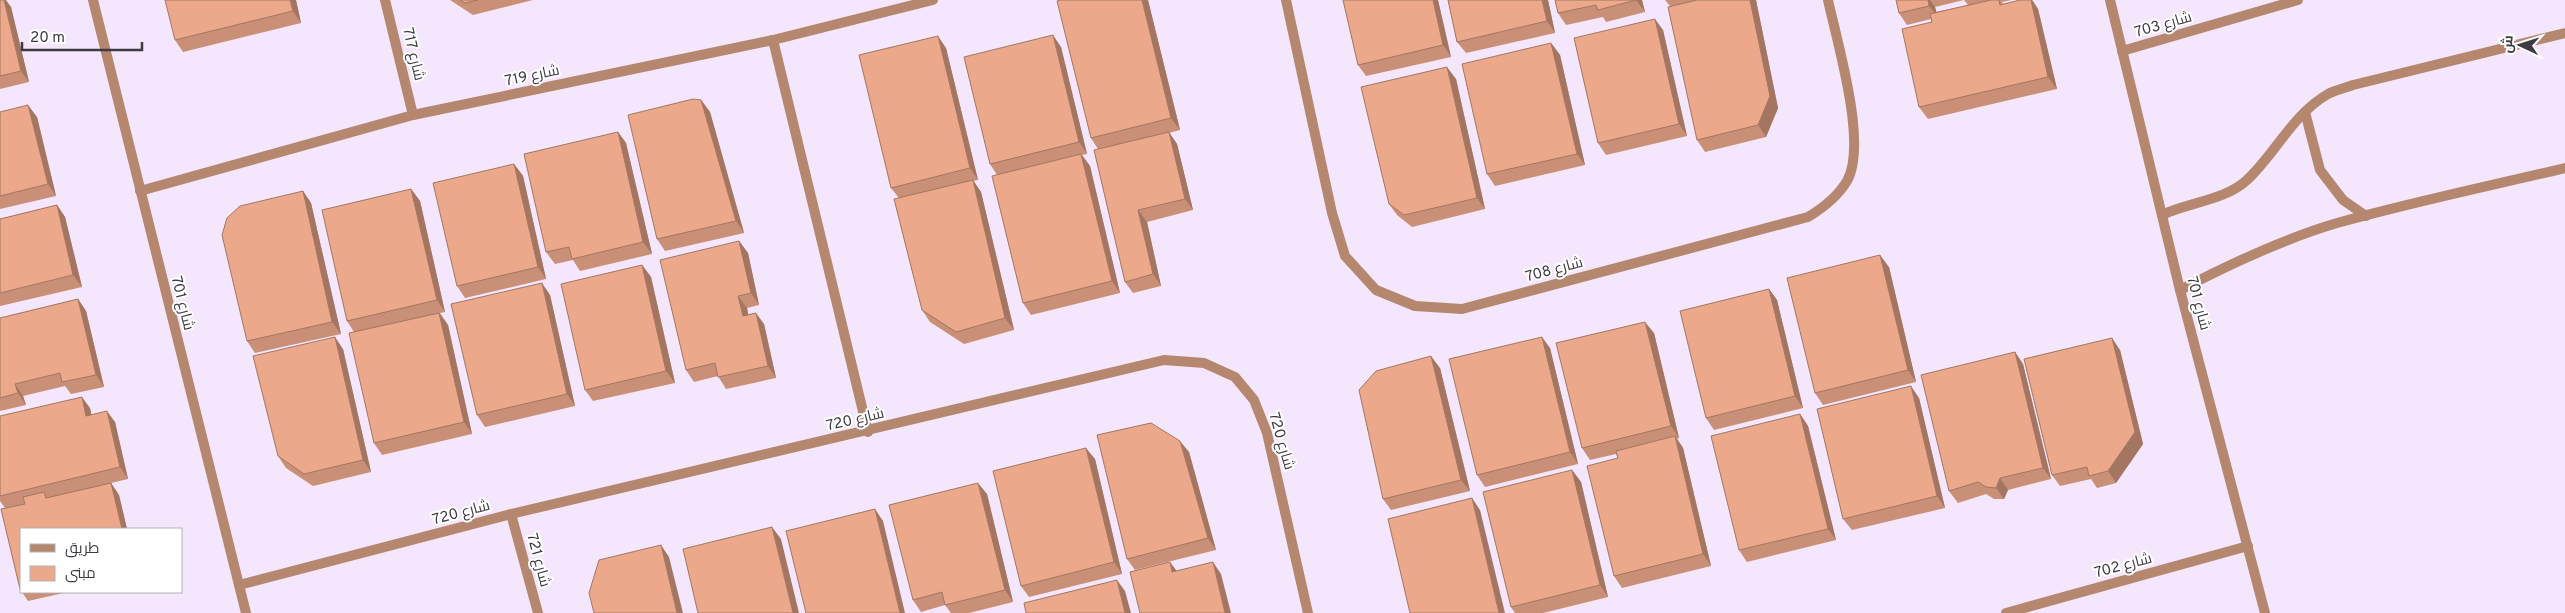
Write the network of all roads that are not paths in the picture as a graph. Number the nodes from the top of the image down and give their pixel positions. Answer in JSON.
{"nodes":[{"id":1,"x":93,"y":0,"type":"edge"},
{"id":2,"x":385,"y":0,"type":"edge"},
{"id":3,"x":933,"y":0,"type":"edge"},
{"id":4,"x":1286,"y":0,"type":"edge"},
{"id":5,"x":1828,"y":0,"type":"edge"},
{"id":6,"x":2110,"y":0,"type":"edge"},
{"id":7,"x":2298,"y":0,"type":"edge"},
{"id":8,"x":2565,"y":33,"type":"edge"},
{"id":9,"x":773,"y":40,"type":"junction"},
{"id":10,"x":2122,"y":51,"type":"junction"},
{"id":11,"x":2305,"y":112,"type":"junction"},
{"id":12,"x":413,"y":115,"type":"junction"},
{"id":13,"x":2565,"y":168,"type":"edge"},
{"id":14,"x":140,"y":191,"type":"junction"},
{"id":15,"x":2162,"y":215,"type":"junction"},
{"id":16,"x":2366,"y":216,"type":"junction"},
{"id":17,"x":2180,"y":290,"type":"junction"},
{"id":18,"x":868,"y":432,"type":"junction"},
{"id":19,"x":511,"y":514,"type":"junction"},
{"id":20,"x":2248,"y":546,"type":"junction"},
{"id":21,"x":239,"y":585,"type":"junction"},
{"id":22,"x":246,"y":613,"type":"edge"},
{"id":23,"x":538,"y":613,"type":"edge"},
{"id":24,"x":1308,"y":613,"type":"edge"},
{"id":25,"x":2006,"y":613,"type":"edge"},
{"id":26,"x":2265,"y":613,"type":"edge"}],
"edges":[{"from":1,"to":14,"type":"street","name":"شارع 701"},
{"from":2,"to":12,"type":"street","name":"شارع 717"},
{"from":3,"to":9,"type":"street","name":"شارع 719"},
{"from":4,"to":5,"type":"street","name":"شارع 708"},
{"from":6,"to":10,"type":"street","name":"شارع 701"},
{"from":7,"to":10,"type":"street","name":"شارع 703"},
{"from":8,"to":11,"type":"street"},
{"from":9,"to":12,"type":"street","name":"شارع 719"},
{"from":9,"to":18,"type":"street"},
{"from":10,"to":15,"type":"street","name":"شارع 701"},
{"from":11,"to":15,"type":"street"},
{"from":11,"to":16,"type":"street"},
{"from":12,"to":14,"type":"street","name":"شارع 719"},
{"from":13,"to":16,"type":"street"},
{"from":14,"to":21,"type":"street","name":"شارع 701"},
{"from":15,"to":17,"type":"street","name":"شارع 701"},
{"from":16,"to":17,"type":"street"},
{"from":17,"to":20,"type":"street","name":"شارع 701"},
{"from":18,"to":19,"type":"street","name":"شارع 720"},
{"from":18,"to":24,"type":"street","name":"شارع 720"},
{"from":19,"to":21,"type":"street","name":"شارع 720"},
{"from":19,"to":23,"type":"street","name":"شارع 721"},
{"from":20,"to":25,"type":"street","name":"شارع 702"},
{"from":20,"to":26,"type":"street","name":"شارع 701"},
{"from":21,"to":22,"type":"street","name":"شارع 701"}]}
